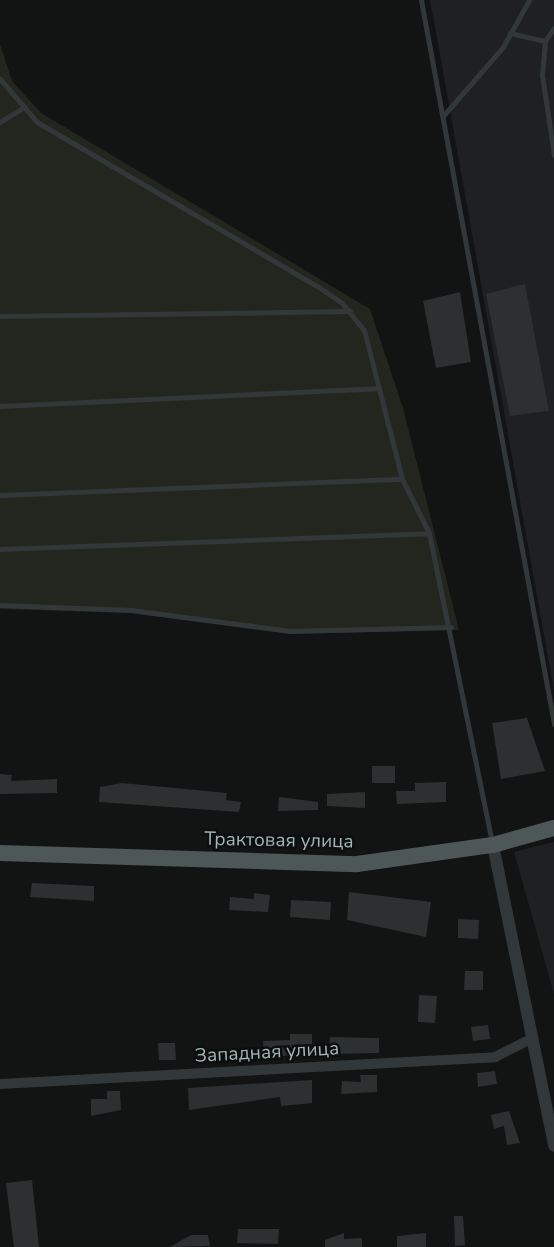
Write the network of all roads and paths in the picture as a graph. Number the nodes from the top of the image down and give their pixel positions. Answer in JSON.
{"nodes":[{"id":1,"x":421,"y":0,"type":"edge"},
{"id":2,"x":528,"y":0,"type":"edge"},
{"id":3,"x":554,"y":28,"type":"edge"},
{"id":4,"x":510,"y":33,"type":"junction"},
{"id":5,"x":545,"y":41,"type":"junction"},
{"id":6,"x":0,"y":79,"type":"edge"},
{"id":7,"x":7,"y":91,"type":"junction"},
{"id":8,"x":0,"y":94,"type":"edge"},
{"id":9,"x":22,"y":109,"type":"junction"},
{"id":10,"x":443,"y":116,"type":"junction"},
{"id":11,"x":0,"y":122,"type":"edge"},
{"id":12,"x":554,"y":155,"type":"edge"},
{"id":13,"x":349,"y":311,"type":"junction"},
{"id":14,"x":0,"y":316,"type":"edge"},
{"id":15,"x":378,"y":388,"type":"junction"},
{"id":16,"x":0,"y":405,"type":"edge"},
{"id":17,"x":402,"y":479,"type":"junction"},
{"id":18,"x":0,"y":495,"type":"edge"},
{"id":19,"x":429,"y":533,"type":"junction"},
{"id":20,"x":0,"y":549,"type":"edge"},
{"id":21,"x":0,"y":605,"type":"edge"},
{"id":22,"x":451,"y":627,"type":"junction"},
{"id":23,"x":554,"y":724,"type":"edge"},
{"id":24,"x":554,"y":828,"type":"edge"},
{"id":25,"x":493,"y":845,"type":"junction"},
{"id":26,"x":0,"y":853,"type":"edge"},
{"id":27,"x":531,"y":1039,"type":"junction"},
{"id":28,"x":0,"y":1084,"type":"edge"},
{"id":29,"x":554,"y":1146,"type":"edge"}],
"edges":[{"from":1,"to":10,"type":"lane"},
{"from":2,"to":4,"type":"lane"},
{"from":3,"to":5,"type":"lane"},
{"from":4,"to":5,"type":"lane"},
{"from":4,"to":10,"type":"lane"},
{"from":5,"to":12,"type":"lane"},
{"from":6,"to":7,"type":"lane"},
{"from":7,"to":8,"type":"lane"},
{"from":7,"to":9,"type":"lane"},
{"from":9,"to":11,"type":"lane"},
{"from":9,"to":13,"type":"lane"},
{"from":10,"to":23,"type":"lane"},
{"from":13,"to":14,"type":"lane"},
{"from":13,"to":15,"type":"lane"},
{"from":15,"to":16,"type":"lane"},
{"from":15,"to":17,"type":"lane"},
{"from":17,"to":18,"type":"lane"},
{"from":17,"to":19,"type":"lane"},
{"from":19,"to":20,"type":"lane"},
{"from":19,"to":22,"type":"lane"},
{"from":21,"to":22,"type":"lane"},
{"from":22,"to":25,"type":"lane"},
{"from":24,"to":25,"type":"main road","name":"Трактовая улица"},
{"from":25,"to":26,"type":"main road","name":"Трактовая улица"},
{"from":25,"to":27,"type":"street"},
{"from":27,"to":28,"type":"street","name":"Западная улица"},
{"from":27,"to":29,"type":"street"}]}
